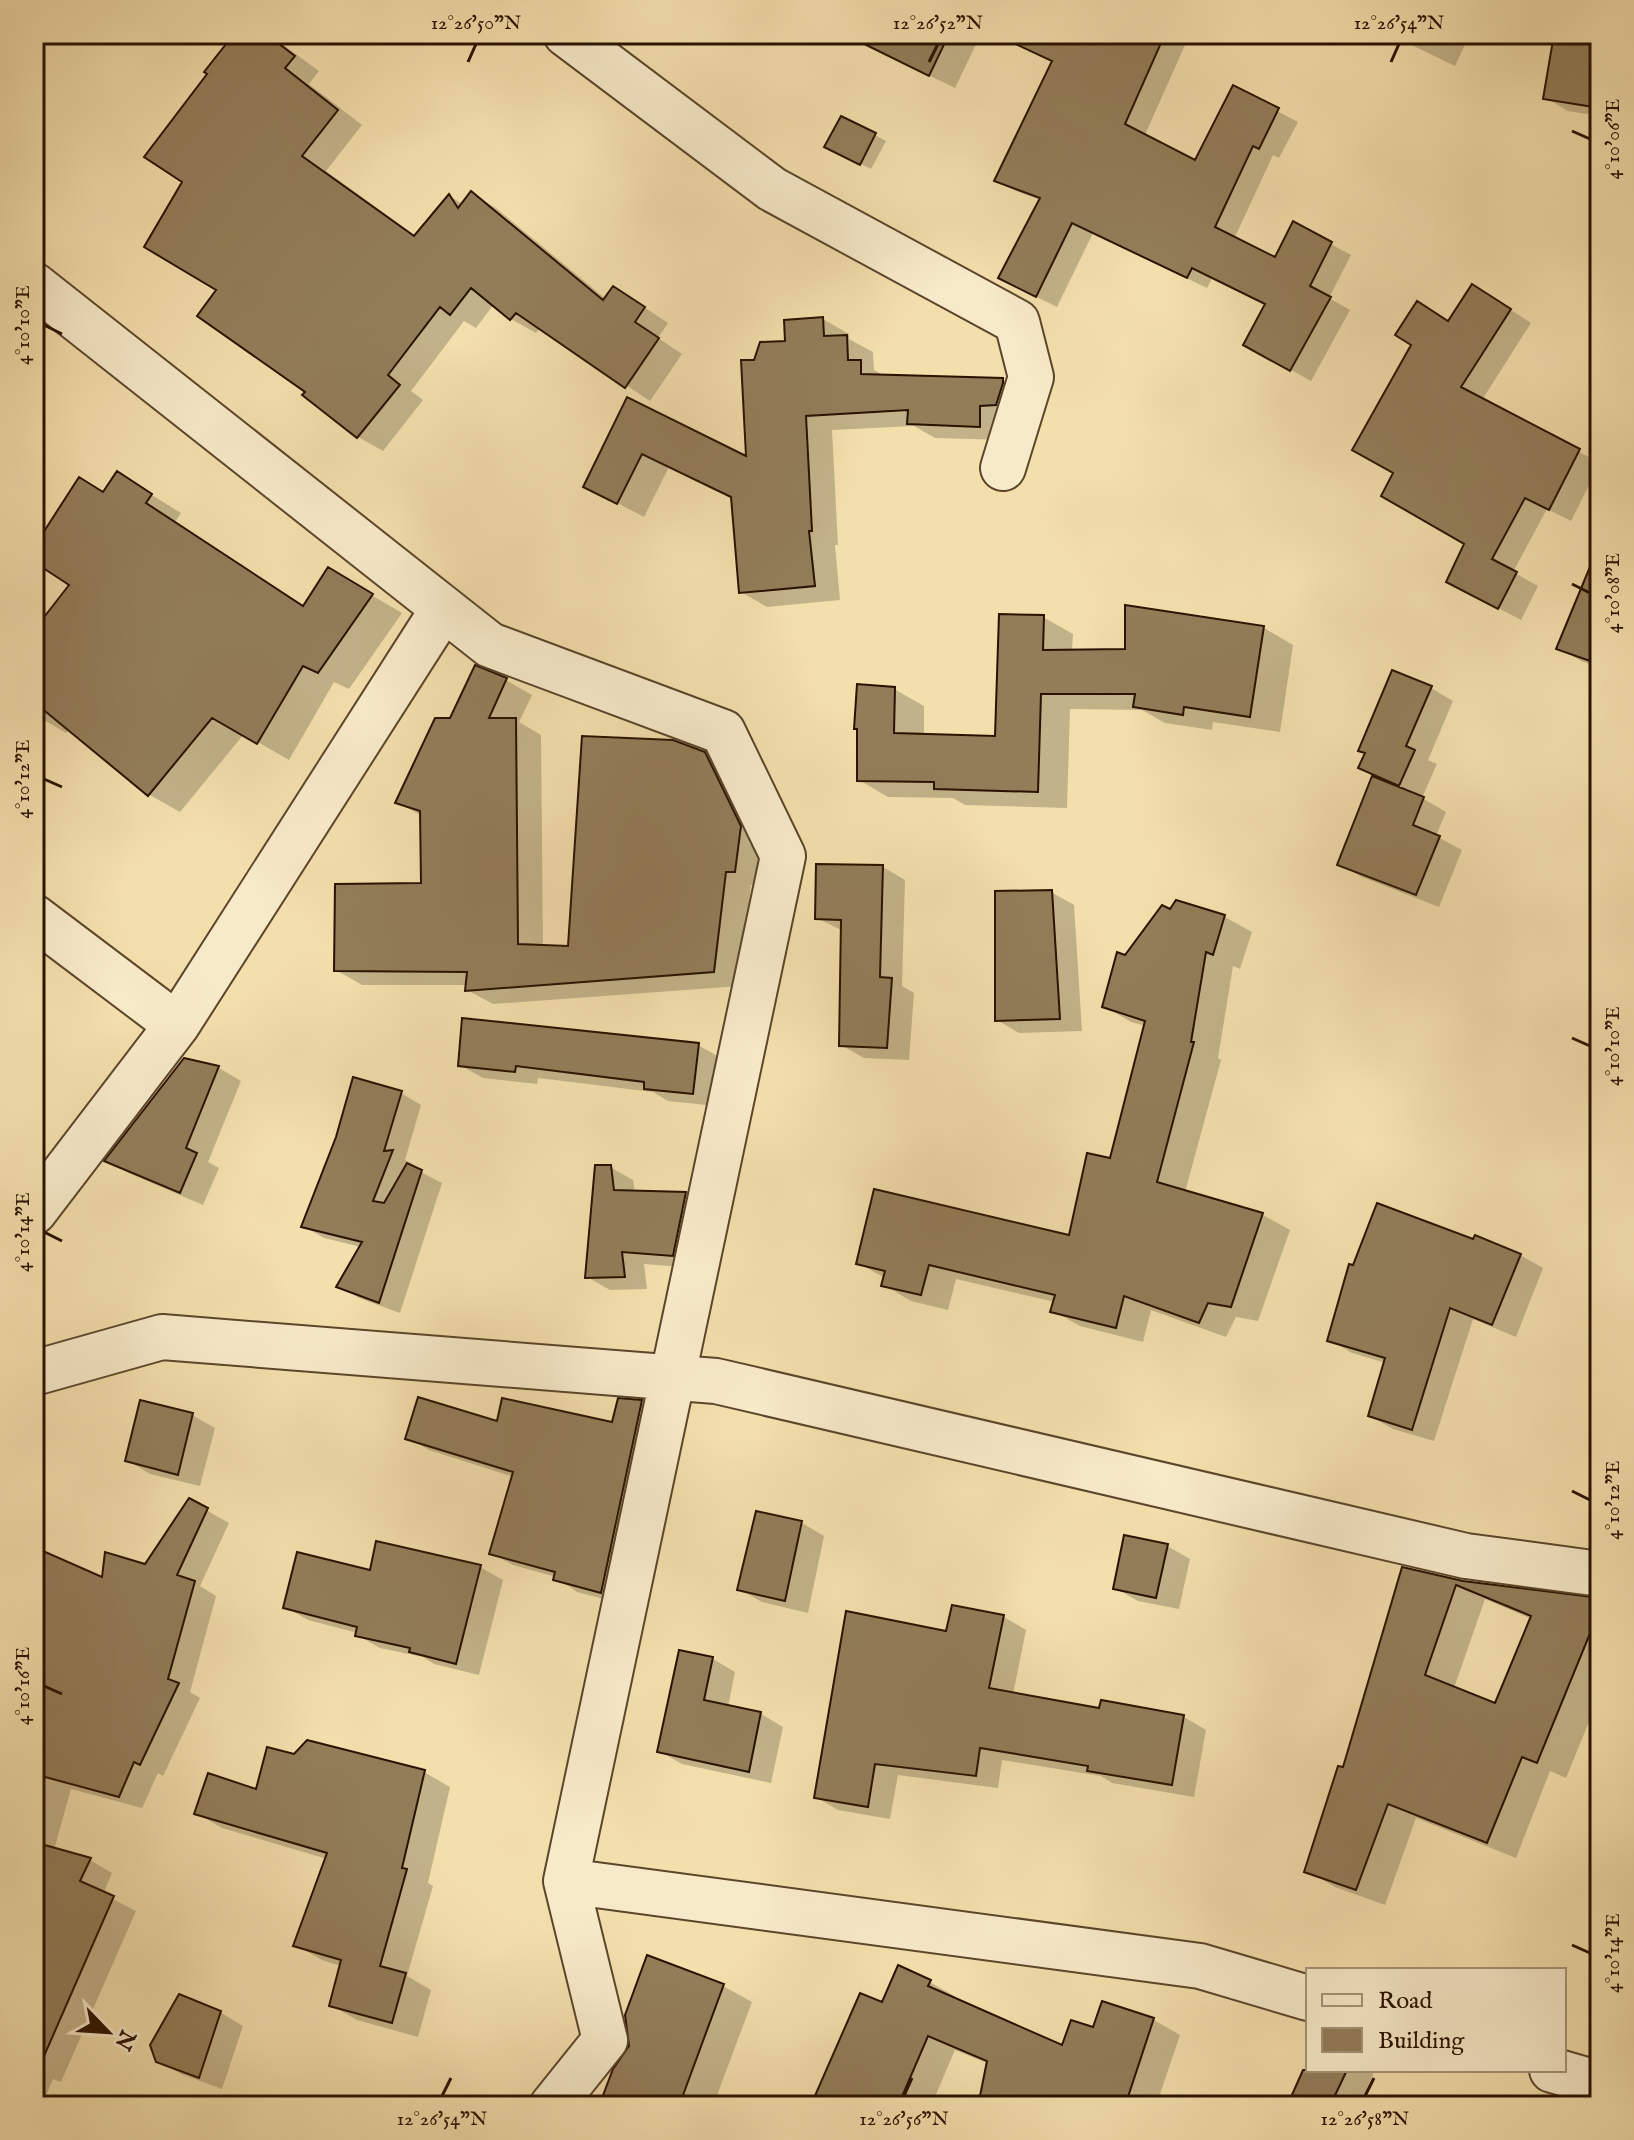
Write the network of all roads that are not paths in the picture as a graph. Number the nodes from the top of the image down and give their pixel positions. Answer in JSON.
{"nodes":[{"id":1,"x":566,"y":34,"type":"edge"},
{"id":2,"x":34,"y":285,"type":"edge"},
{"id":3,"x":1003,"y":468,"type":"dead end"},
{"id":4,"x":443,"y":609,"type":"junction"},
{"id":5,"x":34,"y":917,"type":"edge"},
{"id":6,"x":177,"y":1025,"type":"junction"},
{"id":7,"x":34,"y":1212,"type":"edge"},
{"id":8,"x":34,"y":1373,"type":"edge"},
{"id":9,"x":674,"y":1378,"type":"junction"},
{"id":10,"x":1600,"y":1574,"type":"edge"},
{"id":11,"x":566,"y":1881,"type":"junction"},
{"id":12,"x":1306,"y":1997,"type":"edge"},
{"id":13,"x":1559,"y":2072,"type":"edge"},
{"id":14,"x":1600,"y":2084,"type":"edge"},
{"id":15,"x":552,"y":2106,"type":"edge"}],
"edges":[{"from":1,"to":3,"type":"street"},
{"from":2,"to":4,"type":"street"},
{"from":4,"to":6,"type":"street"},
{"from":4,"to":9,"type":"street"},
{"from":5,"to":6,"type":"street"},
{"from":6,"to":7,"type":"street"},
{"from":8,"to":9,"type":"street"},
{"from":9,"to":10,"type":"street"},
{"from":9,"to":11,"type":"street"},
{"from":11,"to":12,"type":"street"},
{"from":11,"to":15,"type":"street"},
{"from":13,"to":14,"type":"street"}]}
